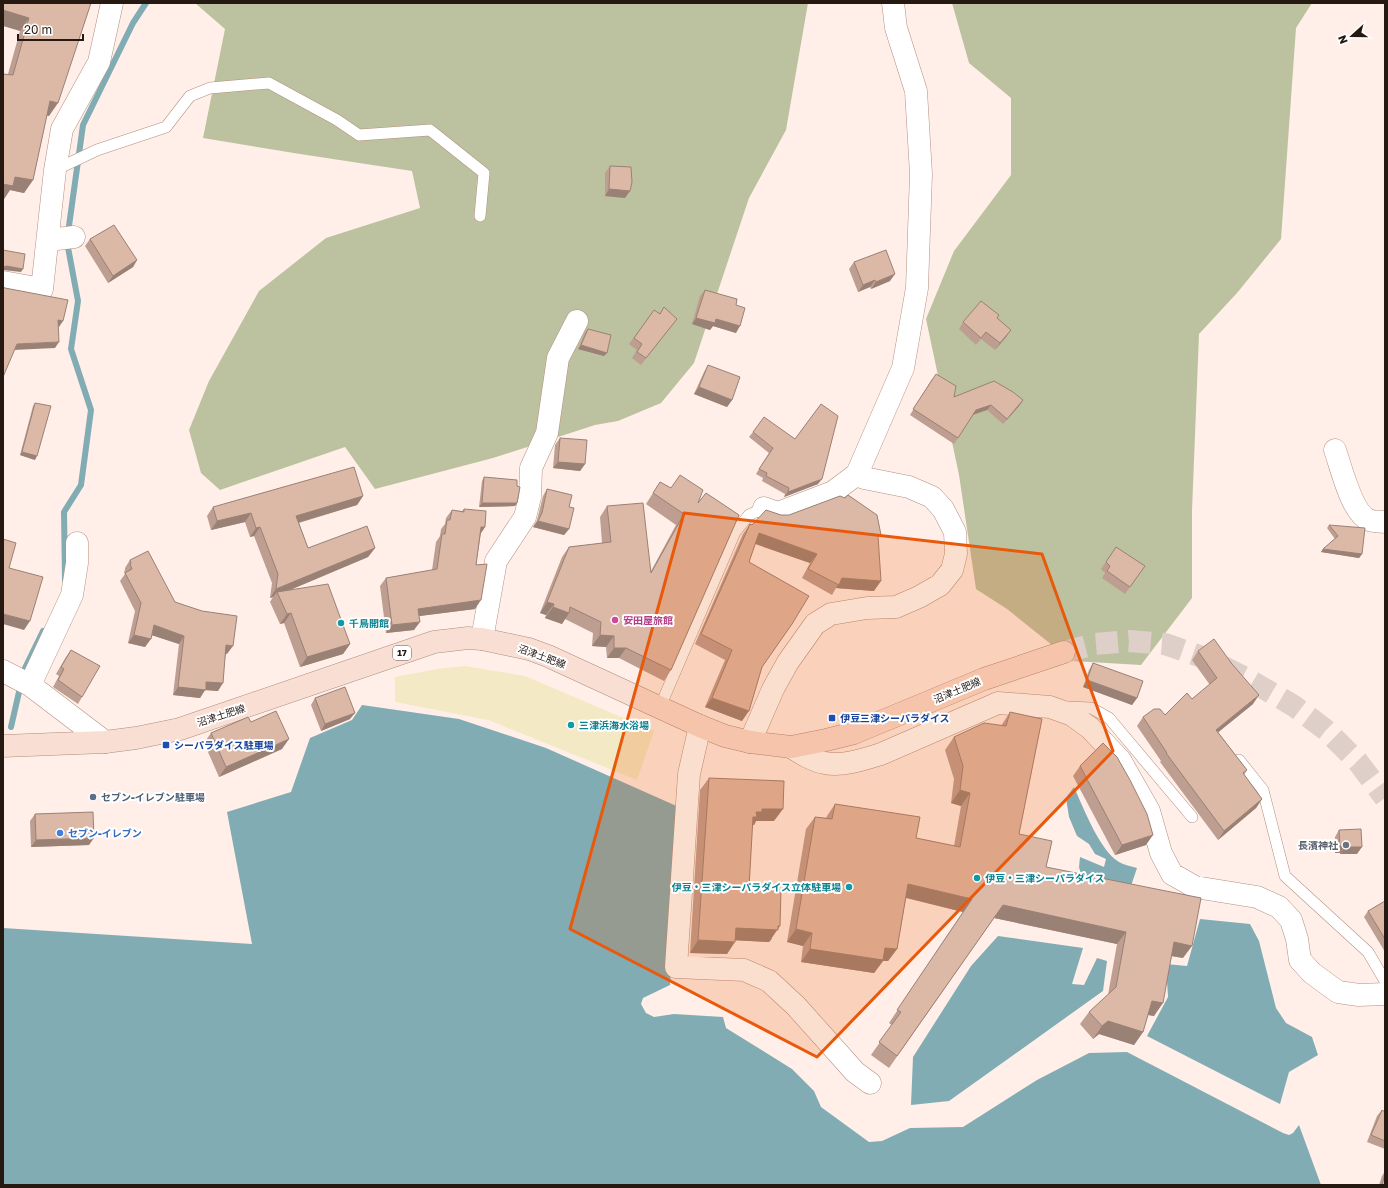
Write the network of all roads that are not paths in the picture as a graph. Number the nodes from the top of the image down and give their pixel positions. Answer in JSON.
{"nodes":[{"id":1,"x":112,"y":3,"type":"edge"},
{"id":2,"x":893,"y":3,"type":"edge"},
{"id":3,"x":59,"y":168,"type":"junction"},
{"id":4,"x":480,"y":216,"type":"dead end"},
{"id":5,"x":74,"y":237,"type":"dead end"},
{"id":6,"x":50,"y":239,"type":"junction"},
{"id":7,"x":3,"y":282,"type":"edge"},
{"id":8,"x":577,"y":321,"type":"dead end"},
{"id":9,"x":1335,"y":450,"type":"dead end"},
{"id":10,"x":858,"y":474,"type":"junction"},
{"id":11,"x":764,"y":508,"type":"joint"},
{"id":12,"x":1385,"y":522,"type":"edge"},
{"id":13,"x":77,"y":543,"type":"dead end"},
{"id":14,"x":482,"y":638,"type":"junction"},
{"id":15,"x":1064,"y":652,"type":"tunnel mouth"},
{"id":16,"x":3,"y":671,"type":"edge"},
{"id":17,"x":30,"y":685,"type":"junction"},
{"id":18,"x":660,"y":707,"type":"junction"},
{"id":19,"x":1050,"y":707,"type":"junction"},
{"id":20,"x":700,"y":726,"type":"junction"},
{"id":21,"x":105,"y":742,"type":"junction"},
{"id":22,"x":750,"y":742,"type":"junction"},
{"id":23,"x":3,"y":746,"type":"edge"},
{"id":24,"x":791,"y":747,"type":"junction"},
{"id":25,"x":1234,"y":755,"type":"edge"},
{"id":26,"x":1192,"y":817,"type":"dead end"},
{"id":27,"x":1385,"y":981,"type":"edge"},
{"id":28,"x":1385,"y":994,"type":"edge"},
{"id":29,"x":870,"y":1083,"type":"dead end"}],
"edges":[{"from":1,"to":3,"type":"street"},
{"from":2,"to":10,"type":"street"},
{"from":3,"to":4,"type":"lane"},
{"from":3,"to":6,"type":"street"},
{"from":5,"to":6,"type":"street"},
{"from":6,"to":7,"type":"street"},
{"from":8,"to":14,"type":"street"},
{"from":9,"to":12,"type":"street"},
{"from":10,"to":11,"type":"street"},
{"from":10,"to":22,"type":"street"},
{"from":11,"to":18,"type":"lane"},
{"from":13,"to":17,"type":"street"},
{"from":14,"to":18,"type":"main road","name":"沼津土肥線","number":"17"},
{"from":14,"to":21,"type":"main road","name":"沼津土肥線","number":"17"},
{"from":15,"to":24,"type":"main road","name":"沼津土肥線","number":"17"},
{"from":16,"to":17,"type":"street"},
{"from":17,"to":21,"type":"street"},
{"from":18,"to":20,"type":"main road","name":"沼津土肥線","number":"17"},
{"from":19,"to":24,"type":"street"},
{"from":19,"to":26,"type":"lane"},
{"from":19,"to":28,"type":"street"},
{"from":20,"to":22,"type":"main road","name":"沼津土肥線","number":"17"},
{"from":20,"to":29,"type":"street"},
{"from":21,"to":23,"type":"main road","name":"沼津土肥線","number":"17"},
{"from":22,"to":24,"type":"main road","name":"沼津土肥線","number":"17"},
{"from":25,"to":27,"type":"lane"}]}
